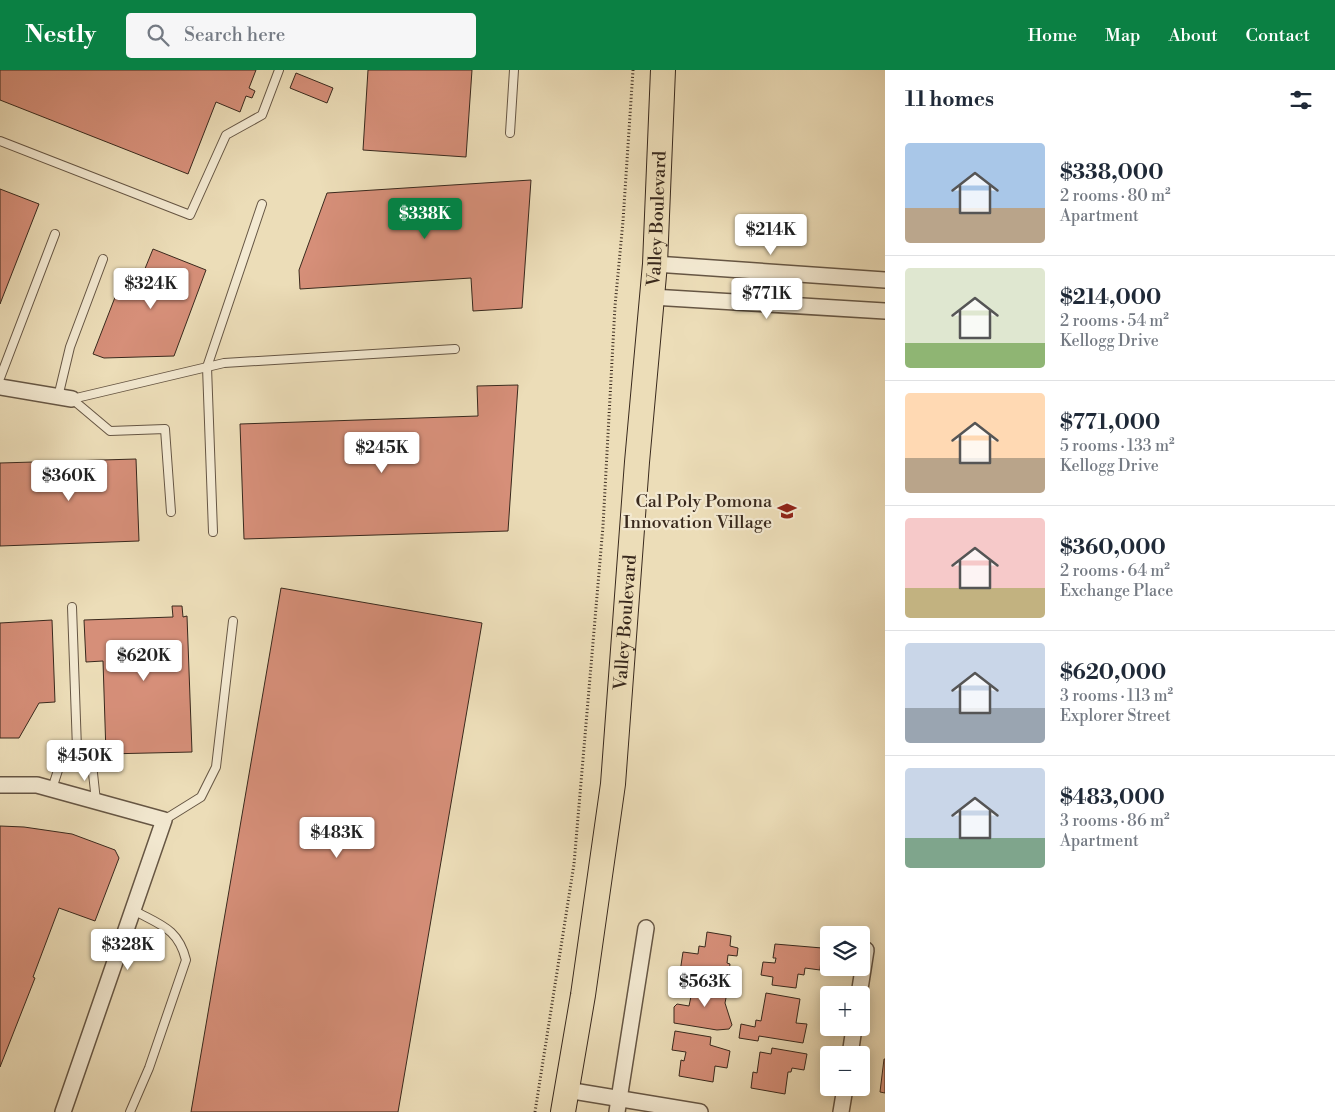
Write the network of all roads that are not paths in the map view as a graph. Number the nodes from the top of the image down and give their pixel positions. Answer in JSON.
{"nodes":[{"id":1,"x":279,"y":70,"type":"edge"},
{"id":2,"x":514,"y":70,"type":"edge"},
{"id":3,"x":663,"y":70,"type":"edge"},
{"id":4,"x":510,"y":133,"type":"dead end"},
{"id":5,"x":0,"y":141,"type":"edge"},
{"id":6,"x":262,"y":204,"type":"dead end"},
{"id":7,"x":55,"y":234,"type":"dead end"},
{"id":8,"x":103,"y":259,"type":"dead end"},
{"id":9,"x":655,"y":264,"type":"junction"},
{"id":10,"x":885,"y":280,"type":"edge"},
{"id":11,"x":652,"y":297,"type":"junction"},
{"id":12,"x":885,"y":311,"type":"edge"},
{"id":13,"x":455,"y":349,"type":"dead end"},
{"id":14,"x":207,"y":367,"type":"junction"},
{"id":15,"x":0,"y":378,"type":"edge"},
{"id":16,"x":0,"y":387,"type":"edge"},
{"id":17,"x":65,"y":398,"type":"junction"},
{"id":18,"x":171,"y":512,"type":"dead end"},
{"id":19,"x":214,"y":532,"type":"dead end"},
{"id":20,"x":72,"y":607,"type":"dead end"},
{"id":21,"x":233,"y":621,"type":"dead end"},
{"id":22,"x":77,"y":749,"type":"junction"},
{"id":23,"x":0,"y":785,"type":"edge"},
{"id":24,"x":52,"y":789,"type":"junction"},
{"id":25,"x":96,"y":801,"type":"junction"},
{"id":26,"x":164,"y":820,"type":"junction"},
{"id":27,"x":133,"y":910,"type":"junction"},
{"id":28,"x":646,"y":928,"type":"dead end"},
{"id":29,"x":844,"y":1096,"type":"edge"},
{"id":30,"x":565,"y":1101,"type":"edge"},
{"id":31,"x":619,"y":1105,"type":"edge"},
{"id":32,"x":63,"y":1112,"type":"edge"},
{"id":33,"x":130,"y":1112,"type":"edge"},
{"id":34,"x":700,"y":1112,"type":"edge"},
{"id":35,"x":841,"y":1112,"type":"edge"}],
"edges":[{"from":1,"to":5,"type":"lane"},
{"from":2,"to":4,"type":"lane"},
{"from":3,"to":9,"type":"main road","name":"Valley Boulevard"},
{"from":6,"to":14,"type":"lane"},
{"from":7,"to":15,"type":"lane"},
{"from":8,"to":17,"type":"lane"},
{"from":9,"to":10,"type":"street"},
{"from":9,"to":11,"type":"main road","name":"Valley Boulevard"},
{"from":11,"to":12,"type":"street"},
{"from":11,"to":30,"type":"main road","name":"Valley Boulevard"},
{"from":13,"to":14,"type":"lane"},
{"from":14,"to":17,"type":"lane"},
{"from":14,"to":19,"type":"lane"},
{"from":16,"to":17,"type":"street"},
{"from":17,"to":18,"type":"lane"},
{"from":20,"to":22,"type":"lane"},
{"from":21,"to":26,"type":"lane"},
{"from":22,"to":24,"type":"lane"},
{"from":22,"to":25,"type":"lane"},
{"from":23,"to":24,"type":"street"},
{"from":24,"to":25,"type":"street"},
{"from":25,"to":26,"type":"street"},
{"from":26,"to":27,"type":"street"},
{"from":27,"to":32,"type":"street"},
{"from":27,"to":33,"type":"lane"},
{"from":28,"to":31,"type":"street"},
{"from":29,"to":35,"type":"street"},
{"from":30,"to":31,"type":"street"},
{"from":31,"to":34,"type":"street"}]}
